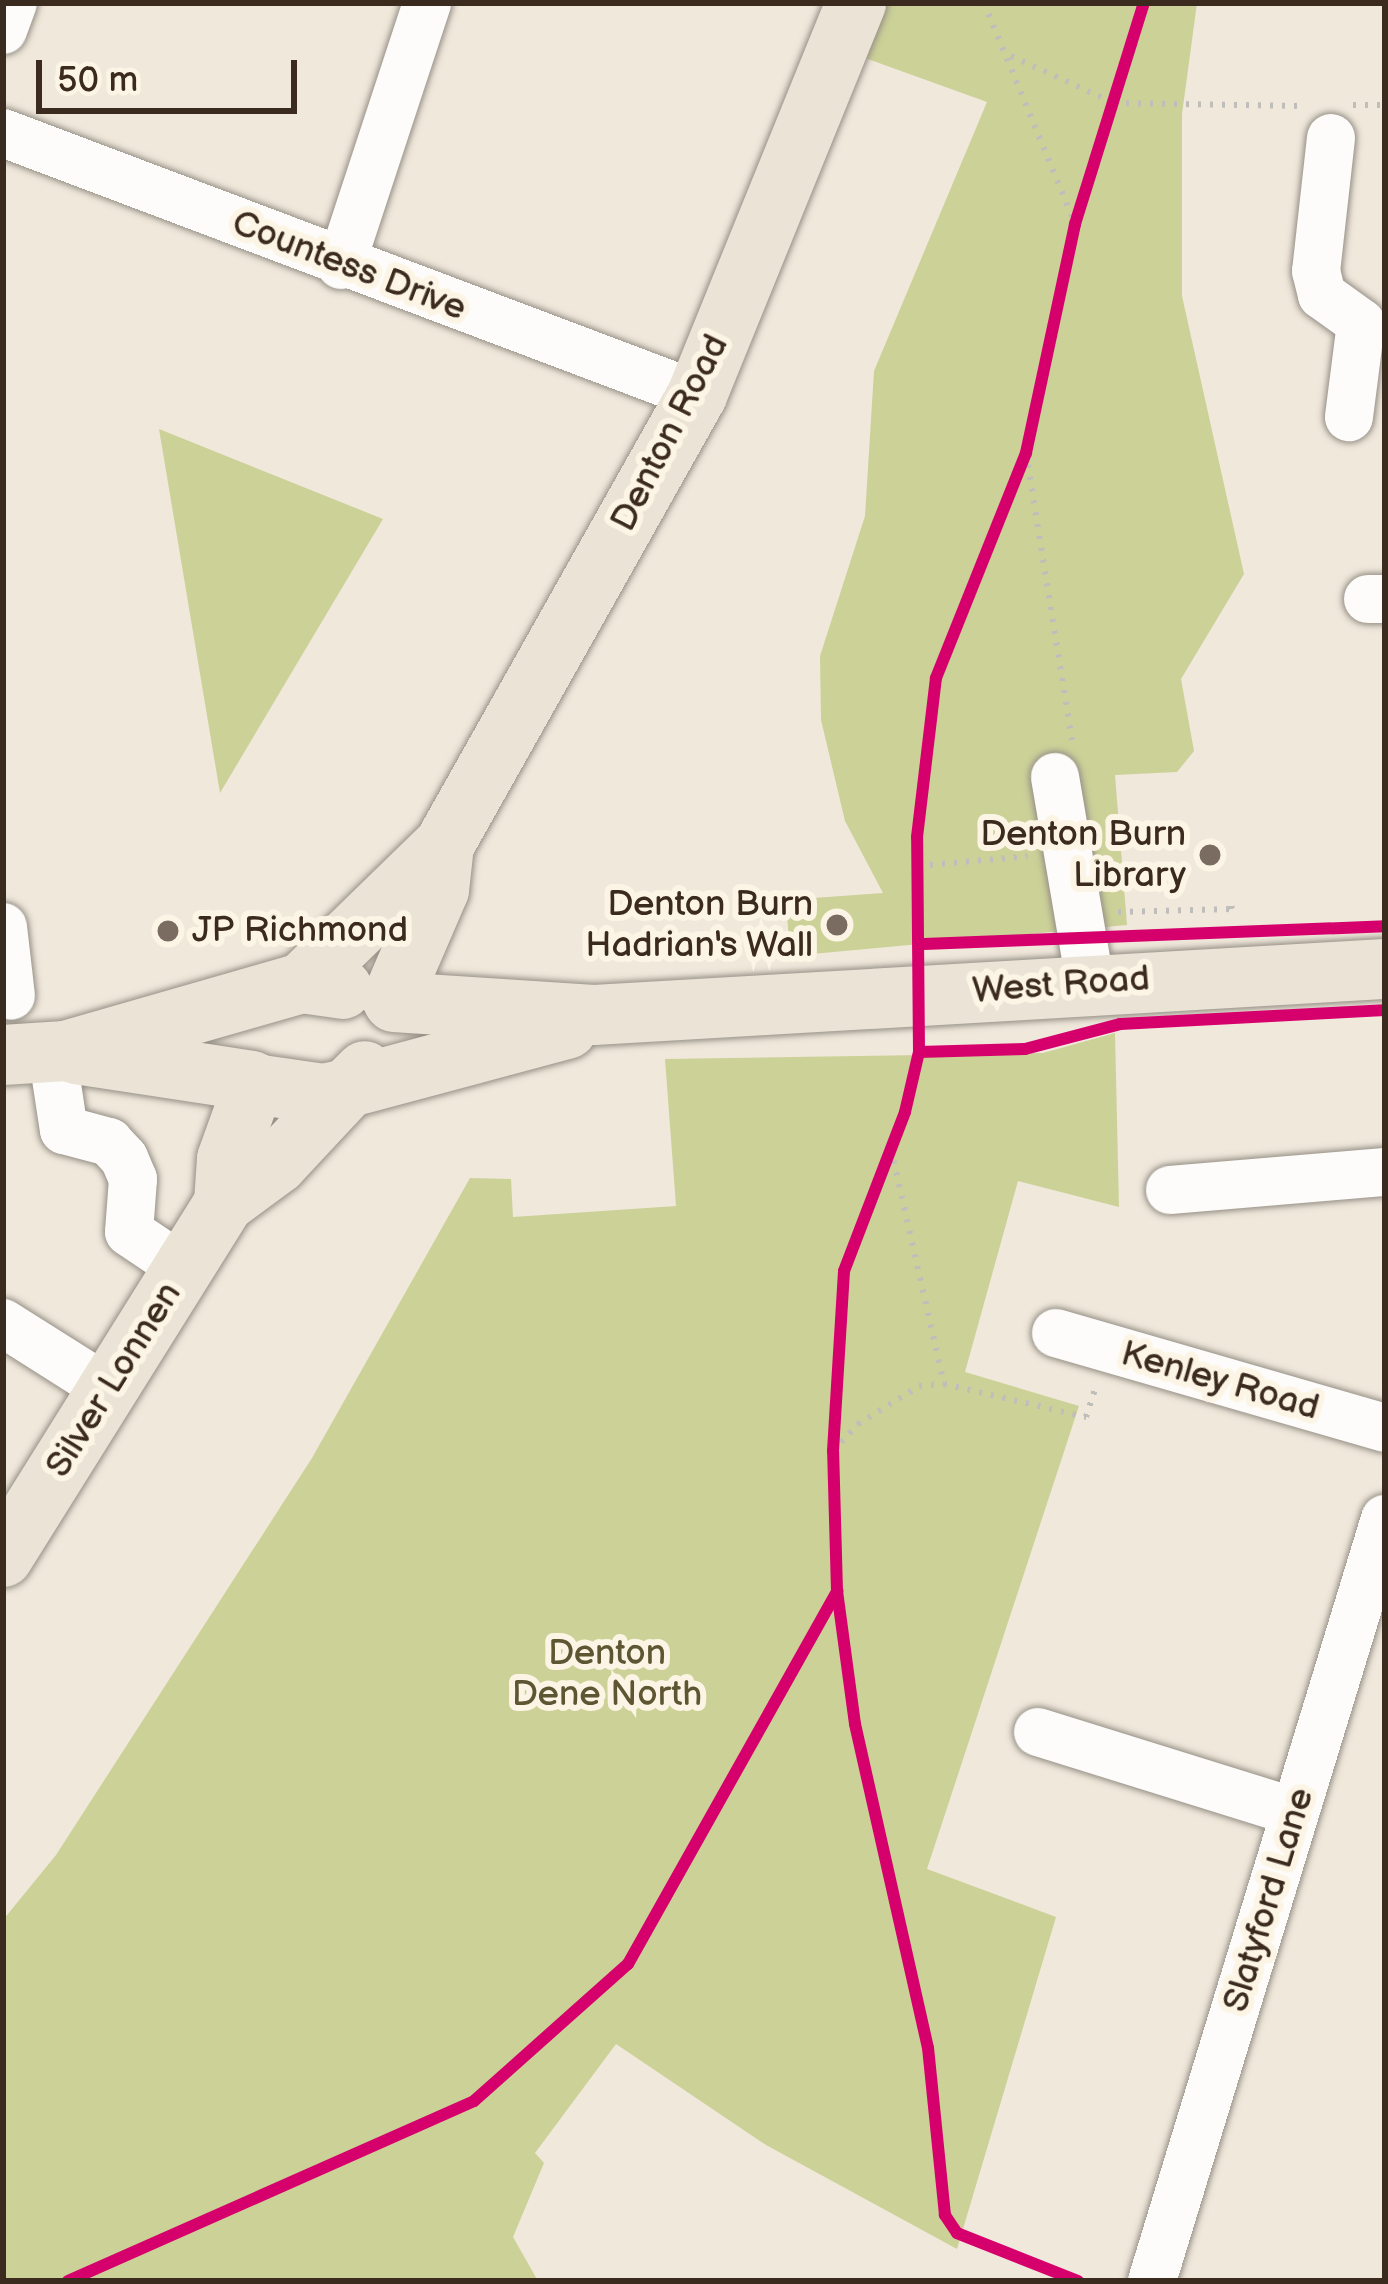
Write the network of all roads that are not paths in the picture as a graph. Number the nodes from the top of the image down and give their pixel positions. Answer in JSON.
{"nodes":[{"id":1,"x":13,"y":3,"type":"edge"},
{"id":2,"x":427,"y":3,"type":"edge"},
{"id":3,"x":856,"y":3,"type":"edge"},
{"id":4,"x":3,"y":30,"type":"edge"},
{"id":5,"x":1328,"y":116,"type":"road end"},
{"id":6,"x":3,"y":133,"type":"edge"},
{"id":7,"x":341,"y":265,"type":"junction"},
{"id":8,"x":1373,"y":324,"type":"edge"},
{"id":9,"x":697,"y":395,"type":"junction"},
{"id":10,"x":1349,"y":417,"type":"dead end"},
{"id":11,"x":1066,"y":770,"type":"road end"},
{"id":12,"x":399,"y":914,"type":"junction"},
{"id":13,"x":3,"y":927,"type":"edge"},
{"id":14,"x":1093,"y":951,"type":"junction"},
{"id":15,"x":1385,"y":969,"type":"edge"},
{"id":16,"x":300,"y":984,"type":"junction"},
{"id":17,"x":11,"y":997,"type":"dead end"},
{"id":18,"x":393,"y":1000,"type":"junction"},
{"id":19,"x":475,"y":1028,"type":"junction"},
{"id":20,"x":161,"y":1051,"type":"junction"},
{"id":21,"x":40,"y":1053,"type":"edge"},
{"id":22,"x":253,"y":1082,"type":"junction"},
{"id":23,"x":349,"y":1088,"type":"junction"},
{"id":24,"x":1385,"y":1172,"type":"edge"},
{"id":25,"x":243,"y":1175,"type":"junction"},
{"id":26,"x":1170,"y":1190,"type":"dead end"},
{"id":27,"x":184,"y":1269,"type":"junction"},
{"id":28,"x":3,"y":1323,"type":"edge"},
{"id":29,"x":1056,"y":1334,"type":"dead end"},
{"id":30,"x":110,"y":1390,"type":"junction"},
{"id":31,"x":1385,"y":1428,"type":"edge"},
{"id":32,"x":1382,"y":1539,"type":"edge"},
{"id":33,"x":3,"y":1557,"type":"edge"},
{"id":34,"x":1038,"y":1732,"type":"dead end"},
{"id":35,"x":1295,"y":1812,"type":"junction"},
{"id":36,"x":1152,"y":2281,"type":"edge"}],
"edges":[{"from":1,"to":4,"type":"street"},
{"from":2,"to":7,"type":"street"},
{"from":3,"to":9,"type":"main road","name":"Denton Road"},
{"from":5,"to":8,"type":"street"},
{"from":6,"to":7,"type":"street","name":"Countess Drive"},
{"from":7,"to":9,"type":"street","name":"Countess Drive"},
{"from":8,"to":10,"type":"street"},
{"from":9,"to":12,"type":"main road","name":"Denton Road"},
{"from":11,"to":14,"type":"street"},
{"from":12,"to":16,"type":"main road","name":"Denton Road"},
{"from":12,"to":18,"type":"main road","name":"Denton Road"},
{"from":12,"to":19,"type":"main road"},
{"from":12,"to":20,"type":"main road"},
{"from":13,"to":17,"type":"street"},
{"from":14,"to":15,"type":"main road","name":"West Road"},
{"from":14,"to":19,"type":"main road","name":"West Road"},
{"from":16,"to":18,"type":"main road","name":"West Road"},
{"from":16,"to":20,"type":"main road"},
{"from":16,"to":22,"type":"main road","name":"Denton Road"},
{"from":18,"to":19,"type":"main road","name":"West Road"},
{"from":18,"to":23,"type":"main road","name":"Denton Road"},
{"from":19,"to":23,"type":"main road","name":"West Road"},
{"from":19,"to":25,"type":"main road"},
{"from":20,"to":21,"type":"main road"},
{"from":20,"to":22,"type":"main road"},
{"from":20,"to":25,"type":"main road"},
{"from":21,"to":27,"type":"street"},
{"from":22,"to":23,"type":"main road","name":"West Road"},
{"from":22,"to":25,"type":"main road","name":"Silver Lonnen"},
{"from":23,"to":25,"type":"main road","name":"Silver Lonnen"},
{"from":24,"to":26,"type":"street"},
{"from":25,"to":27,"type":"main road","name":"Silver Lonnen"},
{"from":27,"to":30,"type":"main road","name":"Silver Lonnen"},
{"from":28,"to":30,"type":"street"},
{"from":29,"to":31,"type":"street","name":"Kenley Road"},
{"from":30,"to":33,"type":"main road","name":"Silver Lonnen"},
{"from":32,"to":35,"type":"street","name":"Slatyford Lane"},
{"from":34,"to":35,"type":"street"},
{"from":35,"to":36,"type":"street","name":"Slatyford Lane"}]}
